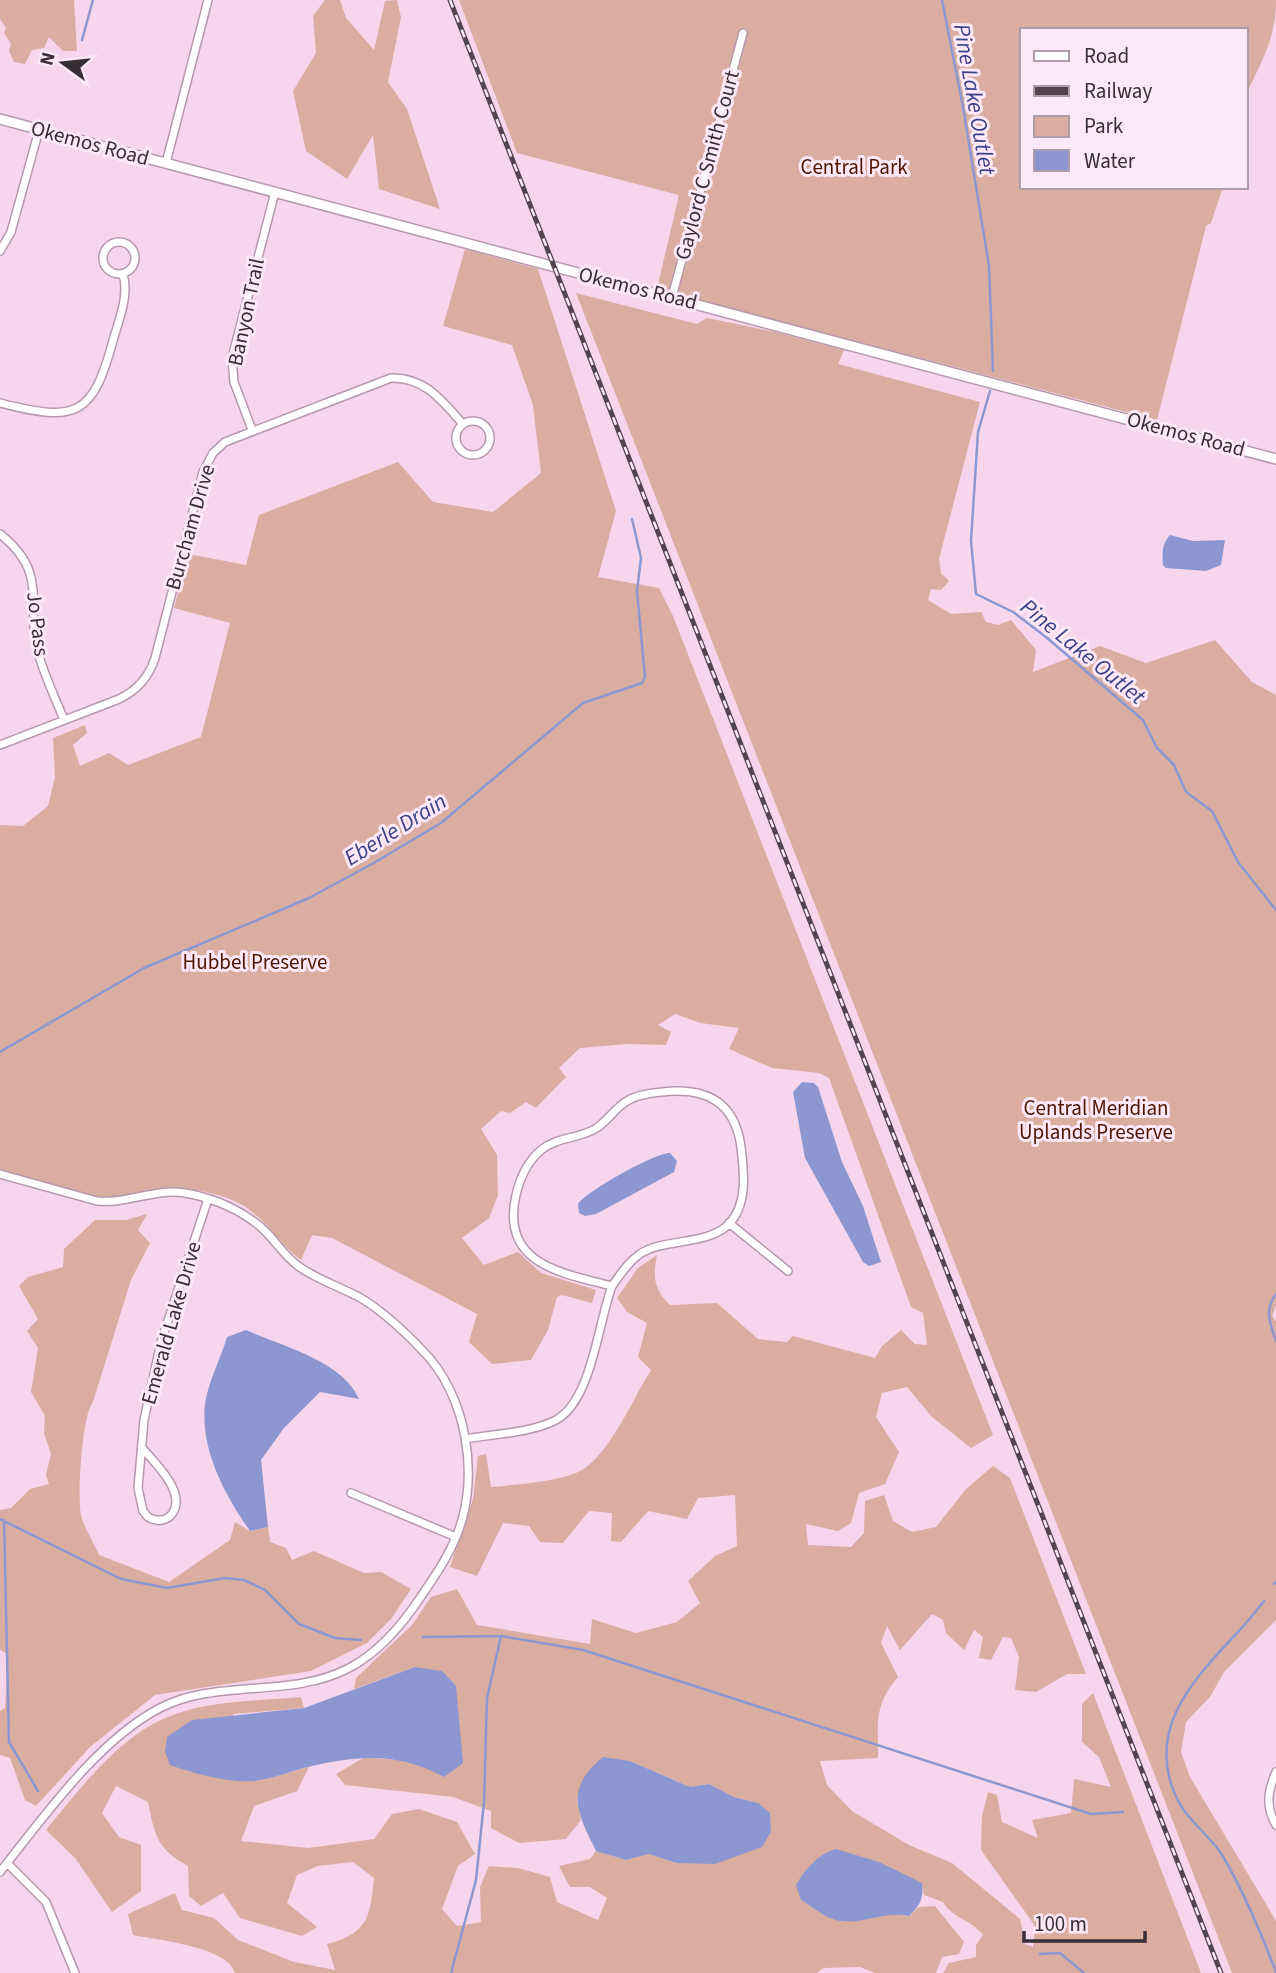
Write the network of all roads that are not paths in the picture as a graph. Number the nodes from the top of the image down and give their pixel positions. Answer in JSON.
{"nodes":[{"id":1,"x":208,"y":0,"type":"edge"},
{"id":2,"x":743,"y":33,"type":"dead end"},
{"id":3,"x":0,"y":119,"type":"edge"},
{"id":4,"x":39,"y":130,"type":"junction"},
{"id":5,"x":166,"y":163,"type":"junction"},
{"id":6,"x":275,"y":192,"type":"junction"},
{"id":7,"x":0,"y":251,"type":"edge"},
{"id":8,"x":123,"y":274,"type":"junction"},
{"id":9,"x":672,"y":297,"type":"junction"},
{"id":10,"x":0,"y":403,"type":"edge"},
{"id":11,"x":463,"y":424,"type":"junction"},
{"id":12,"x":252,"y":430,"type":"junction"},
{"id":13,"x":1276,"y":459,"type":"edge"},
{"id":14,"x":0,"y":534,"type":"edge"},
{"id":15,"x":64,"y":720,"type":"junction"},
{"id":16,"x":0,"y":746,"type":"edge"},
{"id":17,"x":0,"y":1174,"type":"edge"},
{"id":18,"x":208,"y":1199,"type":"junction"},
{"id":19,"x":729,"y":1223,"type":"junction"},
{"id":20,"x":788,"y":1271,"type":"dead end"},
{"id":21,"x":612,"y":1286,"type":"junction"},
{"id":22,"x":465,"y":1440,"type":"junction"},
{"id":23,"x":143,"y":1449,"type":"junction"},
{"id":24,"x":351,"y":1493,"type":"dead end"},
{"id":25,"x":456,"y":1536,"type":"junction"},
{"id":26,"x":1276,"y":1772,"type":"edge"},
{"id":27,"x":1276,"y":1825,"type":"edge"},
{"id":28,"x":7,"y":1863,"type":"junction"},
{"id":29,"x":0,"y":1872,"type":"edge"},
{"id":30,"x":75,"y":1973,"type":"edge"}],
"edges":[{"from":1,"to":5,"type":"street"},
{"from":2,"to":9,"type":"street","name":"Gaylord C Smith Court"},
{"from":3,"to":4,"type":"street","name":"Okemos Road"},
{"from":4,"to":5,"type":"street","name":"Okemos Road"},
{"from":4,"to":7,"type":"street"},
{"from":5,"to":6,"type":"street","name":"Okemos Road"},
{"from":6,"to":9,"type":"street","name":"Okemos Road"},
{"from":6,"to":12,"type":"street","name":"Banyon Trail"},
{"from":8,"to":8,"type":"street"},
{"from":8,"to":10,"type":"street"},
{"from":9,"to":13,"type":"street","name":"Okemos Road"},
{"from":11,"to":11,"type":"street","name":"Burcham Drive"},
{"from":11,"to":12,"type":"street","name":"Burcham Drive"},
{"from":12,"to":15,"type":"street","name":"Burcham Drive"},
{"from":14,"to":15,"type":"street","name":"Jo Pass"},
{"from":15,"to":16,"type":"street","name":"Burcham Drive"},
{"from":17,"to":18,"type":"street"},
{"from":18,"to":22,"type":"street"},
{"from":18,"to":23,"type":"street","name":"Emerald Lake Drive"},
{"from":19,"to":20,"type":"street"},
{"from":19,"to":21,"type":"street"},
{"from":19,"to":21,"type":"street"},
{"from":21,"to":22,"type":"street"},
{"from":22,"to":25,"type":"street"},
{"from":23,"to":23,"type":"street","name":"Emerald Lake Drive"},
{"from":24,"to":25,"type":"street"},
{"from":25,"to":28,"type":"street"},
{"from":26,"to":27,"type":"street"},
{"from":28,"to":29,"type":"street"},
{"from":28,"to":30,"type":"street"}]}
